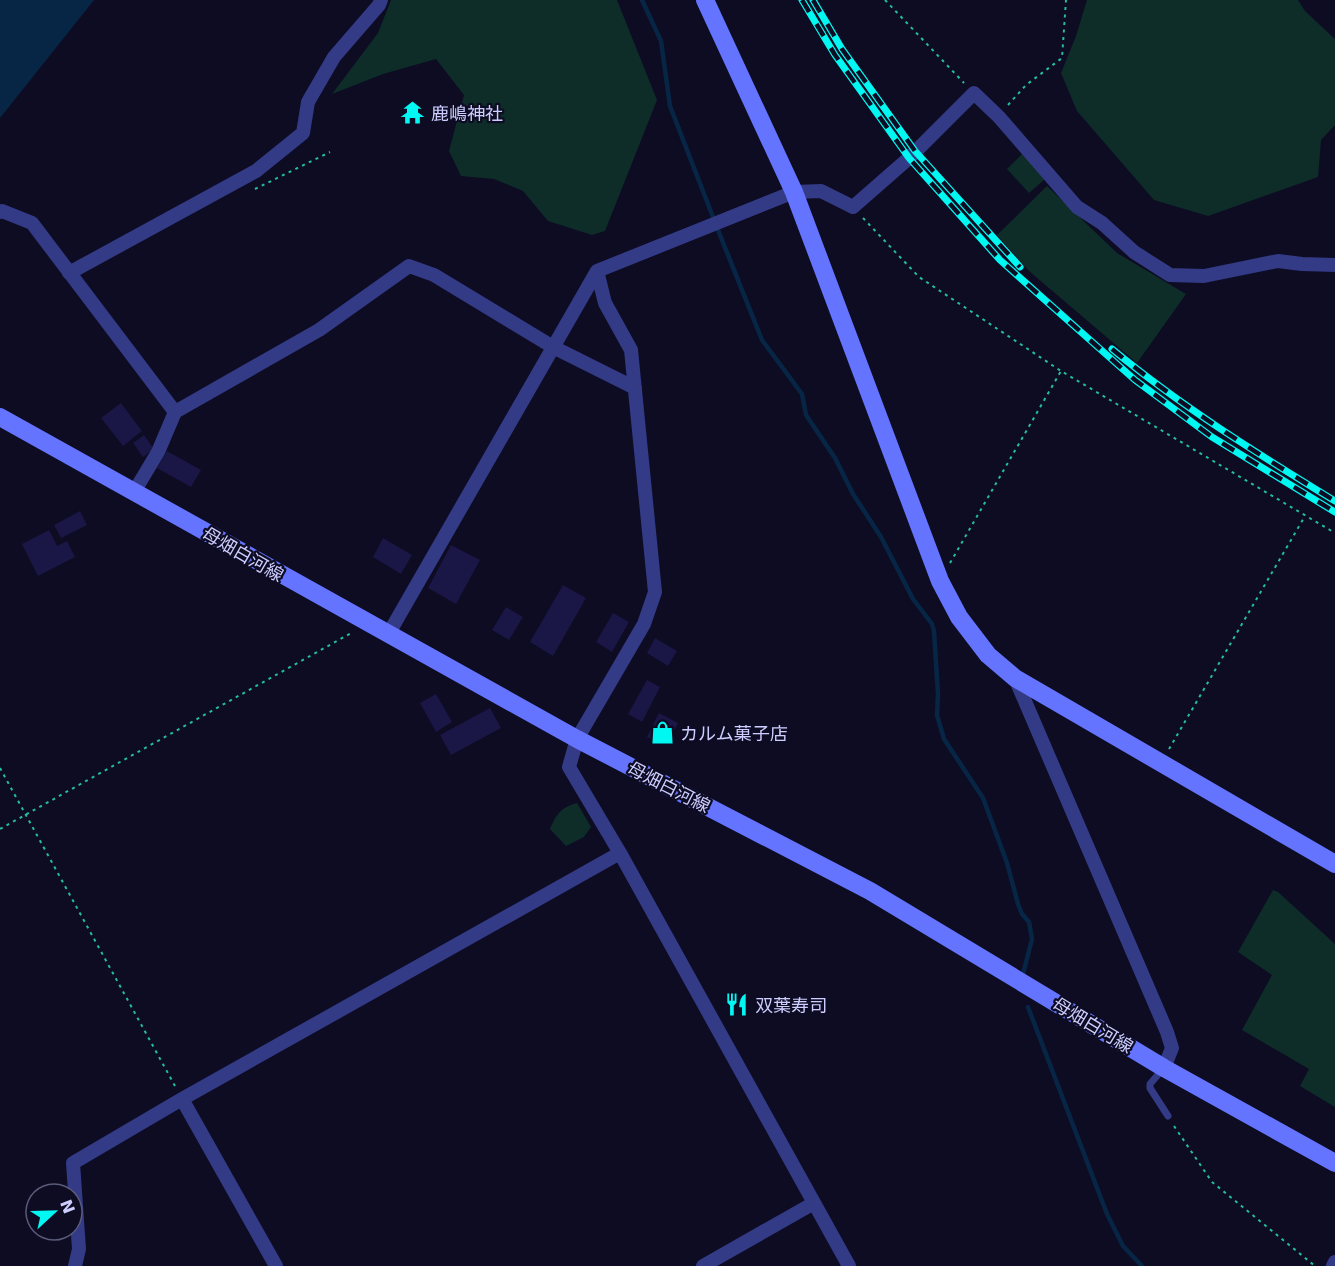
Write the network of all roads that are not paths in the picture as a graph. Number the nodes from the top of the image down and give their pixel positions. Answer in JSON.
{"nodes":[{"id":1,"x":381,"y":0,"type":"edge"},
{"id":2,"x":705,"y":0,"type":"edge"},
{"id":3,"x":794,"y":192,"type":"junction"},
{"id":4,"x":0,"y":212,"type":"edge"},
{"id":5,"x":1335,"y":265,"type":"edge"},
{"id":6,"x":597,"y":272,"type":"junction"},
{"id":7,"x":69,"y":273,"type":"junction"},
{"id":8,"x":553,"y":347,"type":"junction"},
{"id":9,"x":635,"y":388,"type":"junction"},
{"id":10,"x":175,"y":412,"type":"junction"},
{"id":11,"x":0,"y":417,"type":"edge"},
{"id":12,"x":134,"y":492,"type":"junction"},
{"id":13,"x":389,"y":633,"type":"junction"},
{"id":14,"x":1015,"y":678,"type":"junction"},
{"id":15,"x":577,"y":739,"type":"junction"},
{"id":16,"x":620,"y":853,"type":"junction"},
{"id":17,"x":1335,"y":864,"type":"edge"},
{"id":18,"x":1164,"y":1068,"type":"junction"},
{"id":19,"x":182,"y":1099,"type":"junction"},
{"id":20,"x":1168,"y":1116,"type":"road end"},
{"id":21,"x":1335,"y":1162,"type":"edge"},
{"id":22,"x":814,"y":1203,"type":"junction"},
{"id":23,"x":75,"y":1266,"type":"edge"},
{"id":24,"x":276,"y":1266,"type":"edge"},
{"id":25,"x":703,"y":1266,"type":"edge"},
{"id":26,"x":849,"y":1266,"type":"edge"}],
"edges":[{"from":1,"to":7,"type":"street"},
{"from":2,"to":3,"type":"main road"},
{"from":3,"to":5,"type":"street"},
{"from":3,"to":6,"type":"street"},
{"from":3,"to":14,"type":"main road"},
{"from":4,"to":7,"type":"street"},
{"from":6,"to":8,"type":"street"},
{"from":6,"to":9,"type":"street"},
{"from":7,"to":10,"type":"street"},
{"from":8,"to":9,"type":"street"},
{"from":8,"to":10,"type":"street"},
{"from":8,"to":13,"type":"street"},
{"from":9,"to":15,"type":"street"},
{"from":10,"to":12,"type":"street"},
{"from":11,"to":12,"type":"main road","name":"母畑白河線"},
{"from":12,"to":13,"type":"main road","name":"母畑白河線"},
{"from":13,"to":15,"type":"main road","name":"母畑白河線"},
{"from":14,"to":17,"type":"main road"},
{"from":14,"to":18,"type":"street"},
{"from":15,"to":16,"type":"street"},
{"from":15,"to":18,"type":"main road","name":"母畑白河線"},
{"from":16,"to":19,"type":"street"},
{"from":16,"to":22,"type":"street"},
{"from":18,"to":20,"type":"lane"},
{"from":18,"to":21,"type":"main road","name":"母畑白河線"},
{"from":19,"to":23,"type":"street"},
{"from":19,"to":24,"type":"street"},
{"from":22,"to":25,"type":"street"},
{"from":22,"to":26,"type":"street"}]}
